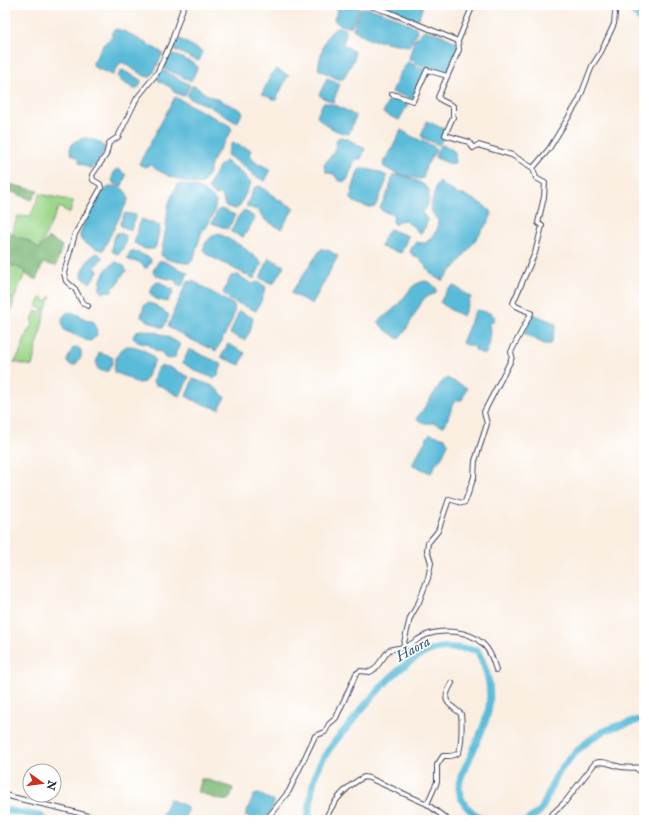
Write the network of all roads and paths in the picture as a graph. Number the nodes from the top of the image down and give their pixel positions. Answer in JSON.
{"nodes":[{"id":1,"x":183,"y":5,"type":"edge"},
{"id":2,"x":367,"y":5,"type":"edge"},
{"id":3,"x":473,"y":5,"type":"edge"},
{"id":4,"x":615,"y":14,"type":"dead end"},
{"id":5,"x":458,"y":41,"type":"junction"},
{"id":6,"x":447,"y":76,"type":"junction"},
{"id":7,"x":392,"y":94,"type":"dead end"},
{"id":8,"x":534,"y":168,"type":"junction"},
{"id":9,"x":88,"y":306,"type":"dead end"},
{"id":10,"x":402,"y":647,"type":"junction"},
{"id":11,"x":496,"y":670,"type":"dead end"},
{"id":12,"x":452,"y":683,"type":"dead end"},
{"id":13,"x":636,"y":768,"type":"junction"},
{"id":14,"x":644,"y":768,"type":"edge"},
{"id":15,"x":644,"y":778,"type":"edge"},
{"id":16,"x":5,"y":795,"type":"edge"},
{"id":17,"x":426,"y":804,"type":"junction"},
{"id":18,"x":101,"y":820,"type":"edge"},
{"id":19,"x":266,"y":820,"type":"edge"},
{"id":20,"x":325,"y":820,"type":"edge"},
{"id":21,"x":448,"y":820,"type":"edge"},
{"id":22,"x":546,"y":820,"type":"edge"}],
"edges":[{"from":1,"to":9,"type":"street"},
{"from":2,"to":5,"type":"street"},
{"from":3,"to":5,"type":"street"},
{"from":4,"to":8,"type":"street"},
{"from":5,"to":6,"type":"street"},
{"from":6,"to":7,"type":"street"},
{"from":6,"to":8,"type":"street"},
{"from":8,"to":10,"type":"street"},
{"from":10,"to":11,"type":"street"},
{"from":10,"to":19,"type":"street"},
{"from":12,"to":17,"type":"street"},
{"from":13,"to":14,"type":"street"},
{"from":13,"to":15,"type":"street"},
{"from":13,"to":22,"type":"street"},
{"from":16,"to":18,"type":"street"},
{"from":17,"to":20,"type":"street"},
{"from":17,"to":21,"type":"street"}]}
